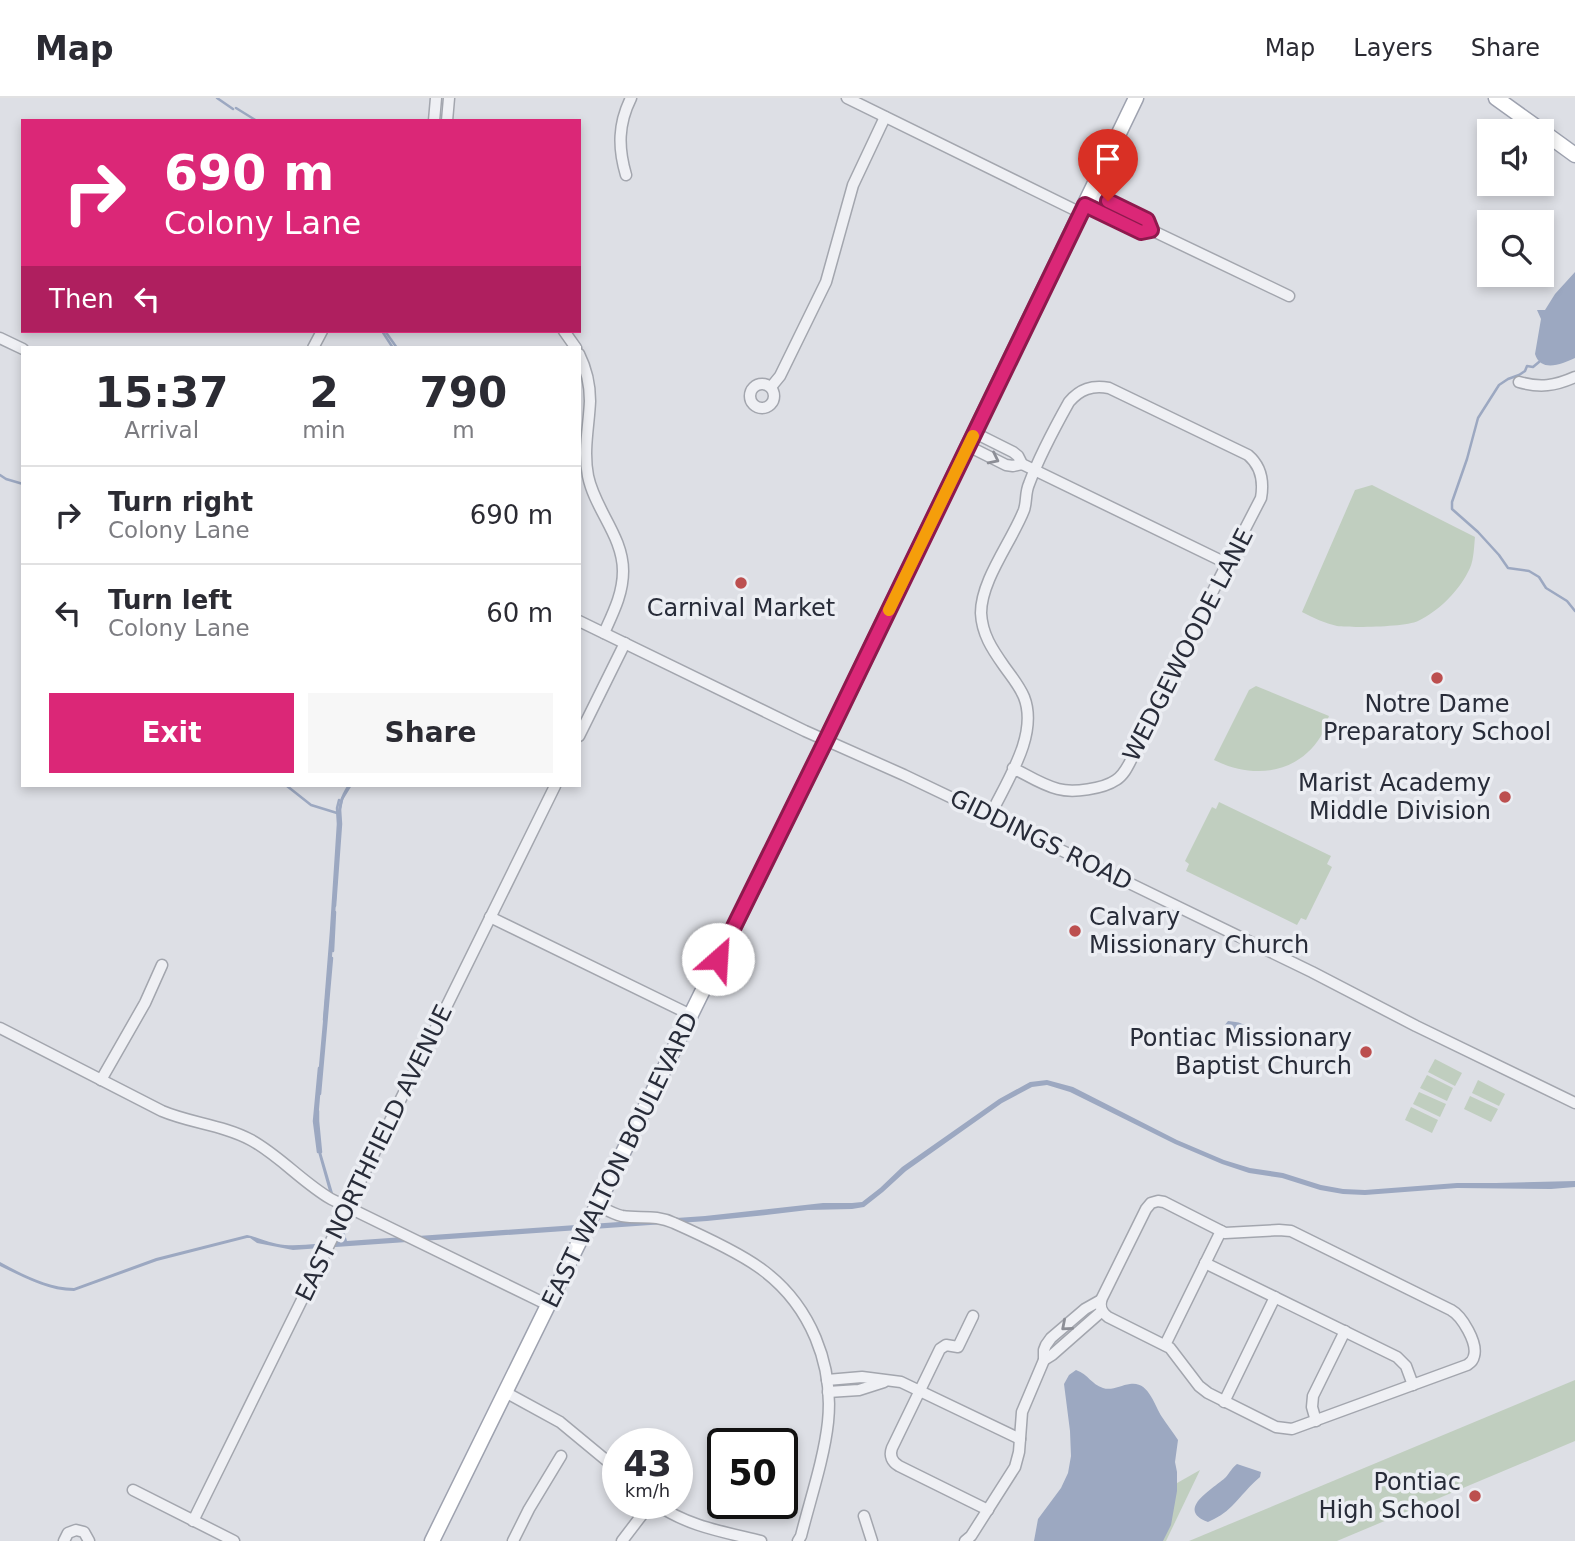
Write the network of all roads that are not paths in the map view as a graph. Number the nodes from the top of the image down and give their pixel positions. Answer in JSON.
{"nodes":[{"id":1,"x":436,"y":98,"type":"edge"},
{"id":2,"x":449,"y":98,"type":"edge"},
{"id":3,"x":631,"y":98,"type":"edge"},
{"id":4,"x":847,"y":98,"type":"edge"},
{"id":5,"x":1136,"y":98,"type":"edge"},
{"id":6,"x":1496,"y":98,"type":"edge"},
{"id":7,"x":885,"y":117,"type":"junction"},
{"id":8,"x":434,"y":119,"type":"edge"},
{"id":9,"x":447,"y":119,"type":"edge"},
{"id":10,"x":1525,"y":119,"type":"edge"},
{"id":11,"x":1554,"y":140,"type":"edge"},
{"id":12,"x":1575,"y":155,"type":"edge"},
{"id":13,"x":626,"y":175,"type":"dead end"},
{"id":14,"x":1085,"y":204,"type":"junction"},
{"id":15,"x":1289,"y":296,"type":"dead end"},
{"id":16,"x":0,"y":338,"type":"edge"},
{"id":17,"x":21,"y":348,"type":"edge"},
{"id":18,"x":581,"y":359,"type":"edge"},
{"id":19,"x":1575,"y":376,"type":"edge"},
{"id":20,"x":1519,"y":382,"type":"dead end"},
{"id":21,"x":771,"y":387,"type":"dead end"},
{"id":22,"x":971,"y":439,"type":"junction"},
{"id":23,"x":1035,"y":470,"type":"junction"},
{"id":24,"x":1228,"y":564,"type":"junction"},
{"id":25,"x":581,"y":622,"type":"edge"},
{"id":26,"x":604,"y":633,"type":"junction"},
{"id":27,"x":625,"y":643,"type":"junction"},
{"id":28,"x":581,"y":732,"type":"edge"},
{"id":29,"x":826,"y":740,"type":"junction"},
{"id":30,"x":1013,"y":768,"type":"junction"},
{"id":31,"x":555,"y":787,"type":"edge"},
{"id":32,"x":990,"y":816,"type":"junction"},
{"id":33,"x":490,"y":917,"type":"junction"},
{"id":34,"x":162,"y":965,"type":"dead end"},
{"id":35,"x":691,"y":1015,"type":"junction"},
{"id":36,"x":0,"y":1028,"type":"edge"},
{"id":37,"x":101,"y":1080,"type":"junction"},
{"id":38,"x":1575,"y":1103,"type":"edge"},
{"id":39,"x":597,"y":1205,"type":"junction"},
{"id":40,"x":347,"y":1208,"type":"junction"},
{"id":41,"x":1221,"y":1231,"type":"junction"},
{"id":42,"x":1205,"y":1263,"type":"junction"},
{"id":43,"x":1275,"y":1297,"type":"junction"},
{"id":44,"x":548,"y":1305,"type":"junction"},
{"id":45,"x":1101,"y":1306,"type":"junction"},
{"id":46,"x":973,"y":1316,"type":"dead end"},
{"id":47,"x":1345,"y":1331,"type":"junction"},
{"id":48,"x":1165,"y":1345,"type":"junction"},
{"id":49,"x":1413,"y":1385,"type":"junction"},
{"id":50,"x":828,"y":1386,"type":"junction"},
{"id":51,"x":920,"y":1391,"type":"junction"},
{"id":52,"x":505,"y":1392,"type":"junction"},
{"id":53,"x":1224,"y":1402,"type":"junction"},
{"id":54,"x":1316,"y":1421,"type":"junction"},
{"id":55,"x":1020,"y":1439,"type":"junction"},
{"id":56,"x":561,"y":1456,"type":"dead end"},
{"id":57,"x":602,"y":1456,"type":"edge"},
{"id":58,"x":133,"y":1489,"type":"dead end"},
{"id":59,"x":988,"y":1510,"type":"junction"},
{"id":60,"x":864,"y":1516,"type":"dead end"},
{"id":61,"x":640,"y":1519,"type":"edge"},
{"id":62,"x":682,"y":1519,"type":"edge"},
{"id":63,"x":193,"y":1521,"type":"junction"},
{"id":64,"x":800,"y":1539,"type":"edge"},
{"id":65,"x":64,"y":1541,"type":"edge"},
{"id":66,"x":89,"y":1541,"type":"edge"},
{"id":67,"x":234,"y":1541,"type":"edge"},
{"id":68,"x":432,"y":1541,"type":"edge"},
{"id":69,"x":513,"y":1541,"type":"edge"},
{"id":70,"x":622,"y":1541,"type":"edge"},
{"id":71,"x":761,"y":1541,"type":"edge"},
{"id":72,"x":872,"y":1541,"type":"edge"},
{"id":73,"x":965,"y":1541,"type":"edge"}],
"edges":[{"from":1,"to":8,"type":"street"},
{"from":2,"to":9,"type":"street"},
{"from":3,"to":13,"type":"street"},
{"from":4,"to":7,"type":"street"},
{"from":5,"to":14,"type":"main road","name":"EAST WALTON BOULEVARD"},
{"from":6,"to":10,"type":"main road"},
{"from":7,"to":14,"type":"street"},
{"from":7,"to":21,"type":"street"},
{"from":8,"to":9,"type":"street"},
{"from":11,"to":12,"type":"main road"},
{"from":14,"to":15,"type":"street"},
{"from":14,"to":22,"type":"main road","name":"EAST WALTON BOULEVARD"},
{"from":16,"to":17,"type":"street"},
{"from":18,"to":26,"type":"street"},
{"from":19,"to":20,"type":"street"},
{"from":22,"to":23,"type":"street"},
{"from":22,"to":29,"type":"main road","name":"EAST WALTON BOULEVARD"},
{"from":23,"to":24,"type":"street"},
{"from":23,"to":24,"type":"street","name":"WEDGEWOODE LANE"},
{"from":23,"to":30,"type":"street"},
{"from":24,"to":30,"type":"street","name":"WEDGEWOODE LANE"},
{"from":25,"to":26,"type":"street","name":"GIDDINGS ROAD"},
{"from":26,"to":27,"type":"street","name":"GIDDINGS ROAD"},
{"from":27,"to":28,"type":"street"},
{"from":27,"to":29,"type":"street","name":"GIDDINGS ROAD"},
{"from":29,"to":32,"type":"street","name":"GIDDINGS ROAD"},
{"from":29,"to":35,"type":"main road","name":"EAST WALTON BOULEVARD"},
{"from":30,"to":32,"type":"street"},
{"from":31,"to":33,"type":"street","name":"EAST NORTHFIELD AVENUE"},
{"from":32,"to":38,"type":"street","name":"GIDDINGS ROAD"},
{"from":33,"to":35,"type":"street"},
{"from":33,"to":40,"type":"street","name":"EAST NORTHFIELD AVENUE"},
{"from":34,"to":37,"type":"street"},
{"from":35,"to":39,"type":"main road","name":"EAST WALTON BOULEVARD"},
{"from":36,"to":37,"type":"street"},
{"from":37,"to":40,"type":"street"},
{"from":39,"to":44,"type":"main road","name":"EAST WALTON BOULEVARD"},
{"from":39,"to":50,"type":"street"},
{"from":40,"to":44,"type":"street"},
{"from":40,"to":63,"type":"street","name":"EAST NORTHFIELD AVENUE"},
{"from":41,"to":42,"type":"street"},
{"from":41,"to":45,"type":"street"},
{"from":41,"to":49,"type":"street"},
{"from":42,"to":43,"type":"street"},
{"from":42,"to":48,"type":"street"},
{"from":43,"to":47,"type":"street"},
{"from":43,"to":53,"type":"street"},
{"from":44,"to":52,"type":"main road","name":"EAST WALTON BOULEVARD"},
{"from":45,"to":48,"type":"street"},
{"from":45,"to":55,"type":"street"},
{"from":46,"to":51,"type":"street"},
{"from":47,"to":49,"type":"street"},
{"from":47,"to":54,"type":"street"},
{"from":48,"to":53,"type":"street"},
{"from":49,"to":54,"type":"street"},
{"from":50,"to":51,"type":"street"},
{"from":50,"to":64,"type":"street"},
{"from":51,"to":55,"type":"street"},
{"from":51,"to":59,"type":"street"},
{"from":52,"to":57,"type":"street"},
{"from":52,"to":68,"type":"main road","name":"EAST WALTON BOULEVARD"},
{"from":53,"to":54,"type":"street"},
{"from":55,"to":59,"type":"street"},
{"from":56,"to":69,"type":"street"},
{"from":58,"to":63,"type":"street"},
{"from":59,"to":73,"type":"street"},
{"from":60,"to":72,"type":"street"},
{"from":61,"to":70,"type":"street"},
{"from":62,"to":71,"type":"street"},
{"from":63,"to":67,"type":"street"},
{"from":65,"to":66,"type":"street"}]}
